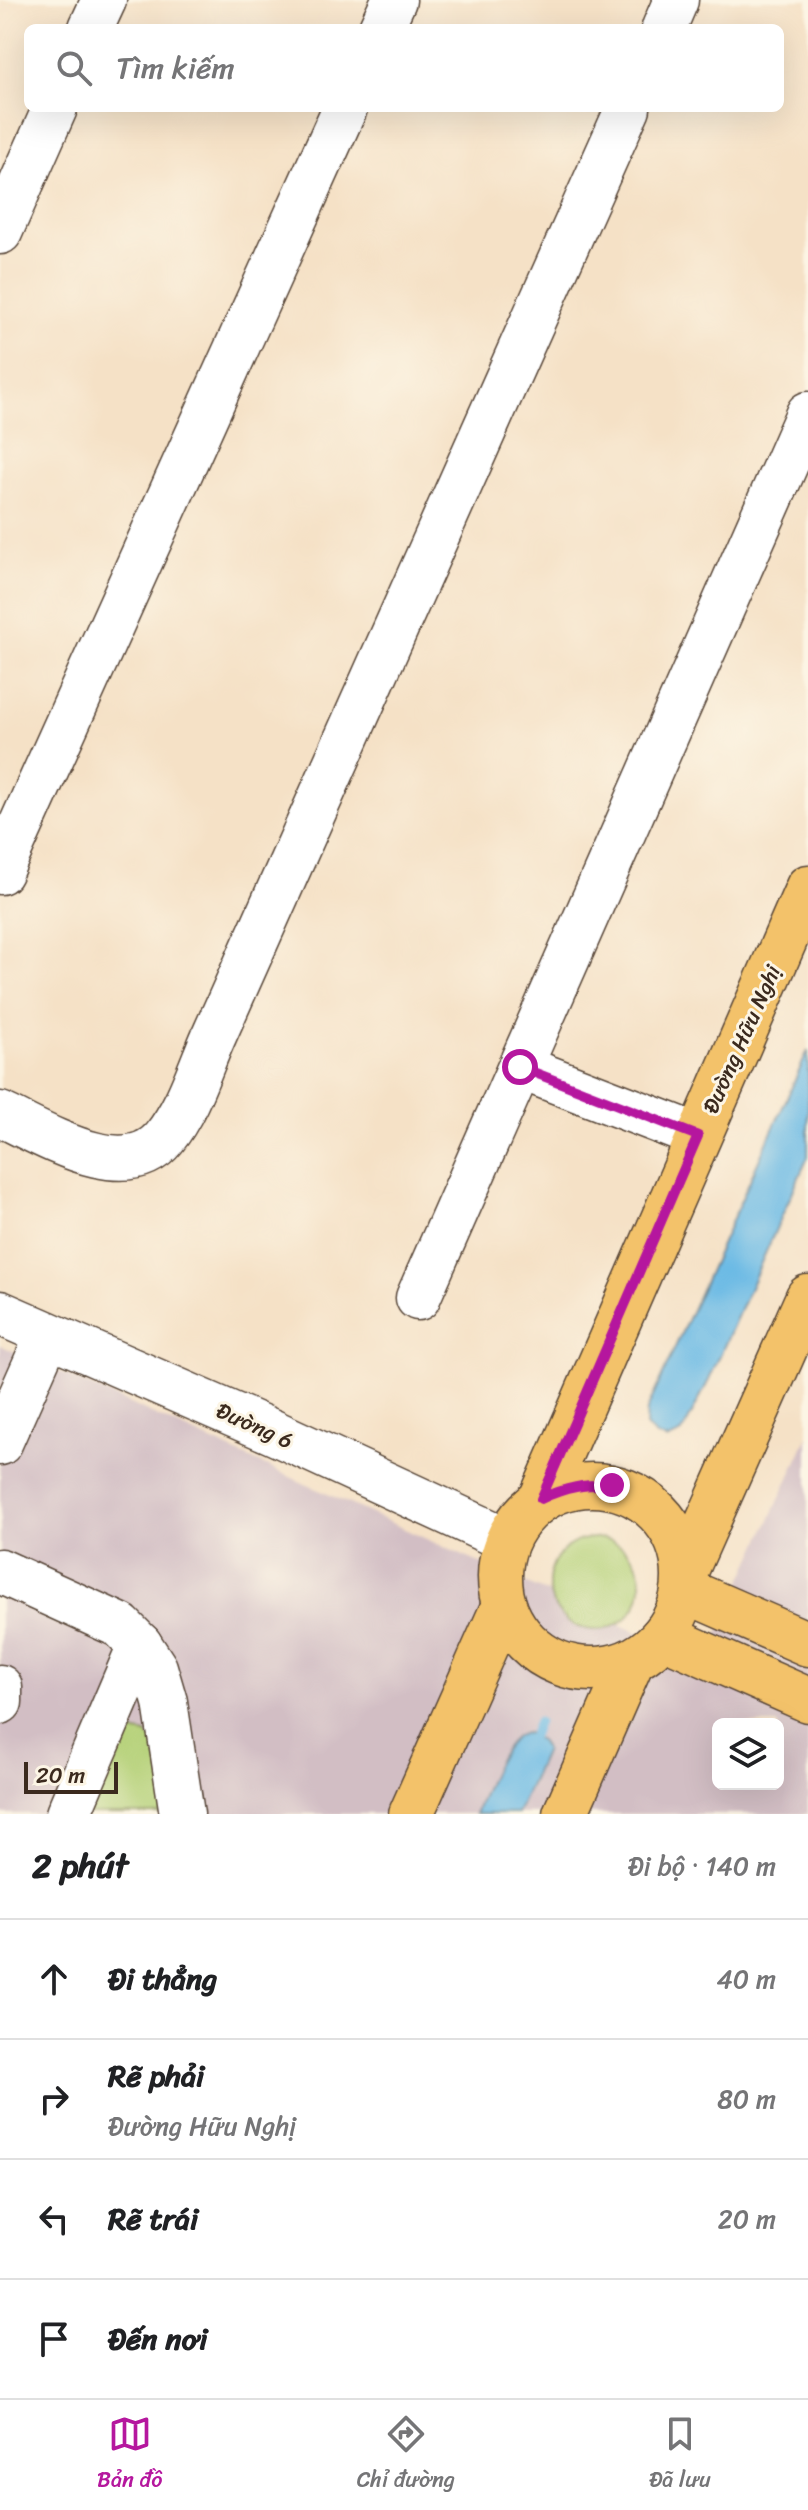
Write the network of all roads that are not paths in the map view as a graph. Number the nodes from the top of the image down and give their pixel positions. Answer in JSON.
{"nodes":[{"id":1,"x":104,"y":0,"type":"edge"},
{"id":2,"x":394,"y":0,"type":"edge"},
{"id":3,"x":676,"y":0,"type":"edge"},
{"id":4,"x":93,"y":24,"type":"edge"},
{"id":5,"x":383,"y":24,"type":"edge"},
{"id":6,"x":666,"y":24,"type":"edge"},
{"id":7,"x":53,"y":112,"type":"edge"},
{"id":8,"x":343,"y":112,"type":"edge"},
{"id":9,"x":626,"y":112,"type":"edge"},
{"id":10,"x":0,"y":232,"type":"edge"},
{"id":11,"x":808,"y":414,"type":"edge"},
{"id":12,"x":0,"y":872,"type":"edge"},
{"id":13,"x":808,"y":887,"type":"edge"},
{"id":14,"x":520,"y":1067,"type":"junction"},
{"id":15,"x":0,"y":1114,"type":"edge"},
{"id":16,"x":698,"y":1136,"type":"junction"},
{"id":17,"x":808,"y":1297,"type":"edge"},
{"id":18,"x":418,"y":1298,"type":"dead end"},
{"id":19,"x":0,"y":1313,"type":"edge"},
{"id":20,"x":48,"y":1335,"type":"junction"},
{"id":21,"x":0,"y":1443,"type":"edge"},
{"id":22,"x":541,"y":1499,"type":"junction"},
{"id":23,"x":507,"y":1540,"type":"junction"},
{"id":24,"x":0,"y":1571,"type":"edge"},
{"id":25,"x":684,"y":1582,"type":"junction"},
{"id":26,"x":504,"y":1605,"type":"junction"},
{"id":27,"x":808,"y":1644,"type":"edge"},
{"id":28,"x":140,"y":1645,"type":"junction"},
{"id":29,"x":648,"y":1648,"type":"junction"},
{"id":30,"x":0,"y":1687,"type":"edge"},
{"id":31,"x":808,"y":1700,"type":"edge"},
{"id":32,"x":0,"y":1702,"type":"edge"},
{"id":33,"x":68,"y":1814,"type":"edge"},
{"id":34,"x":182,"y":1814,"type":"edge"},
{"id":35,"x":411,"y":1814,"type":"edge"},
{"id":36,"x":565,"y":1814,"type":"edge"}],
"edges":[{"from":1,"to":4,"type":"street"},
{"from":2,"to":5,"type":"street"},
{"from":3,"to":6,"type":"street"},
{"from":7,"to":10,"type":"street"},
{"from":8,"to":12,"type":"street"},
{"from":9,"to":15,"type":"street"},
{"from":11,"to":14,"type":"street"},
{"from":13,"to":16,"type":"main road","name":"Đường Hữu Nghị"},
{"from":14,"to":16,"type":"street"},
{"from":14,"to":18,"type":"street"},
{"from":16,"to":22,"type":"main road","name":"Đường Hữu Nghị"},
{"from":17,"to":25,"type":"main road"},
{"from":19,"to":20,"type":"street","name":"Đường 6"},
{"from":20,"to":21,"type":"street"},
{"from":20,"to":23,"type":"street","name":"Đường 6"},
{"from":22,"to":23,"type":"main road"},
{"from":22,"to":25,"type":"main road"},
{"from":23,"to":26,"type":"main road"},
{"from":24,"to":28,"type":"street"},
{"from":25,"to":27,"type":"main road"},
{"from":25,"to":29,"type":"main road"},
{"from":26,"to":29,"type":"main road"},
{"from":26,"to":35,"type":"main road"},
{"from":28,"to":33,"type":"street"},
{"from":28,"to":34,"type":"street"},
{"from":29,"to":31,"type":"main road"},
{"from":29,"to":36,"type":"main road"},
{"from":30,"to":32,"type":"street"}]}
